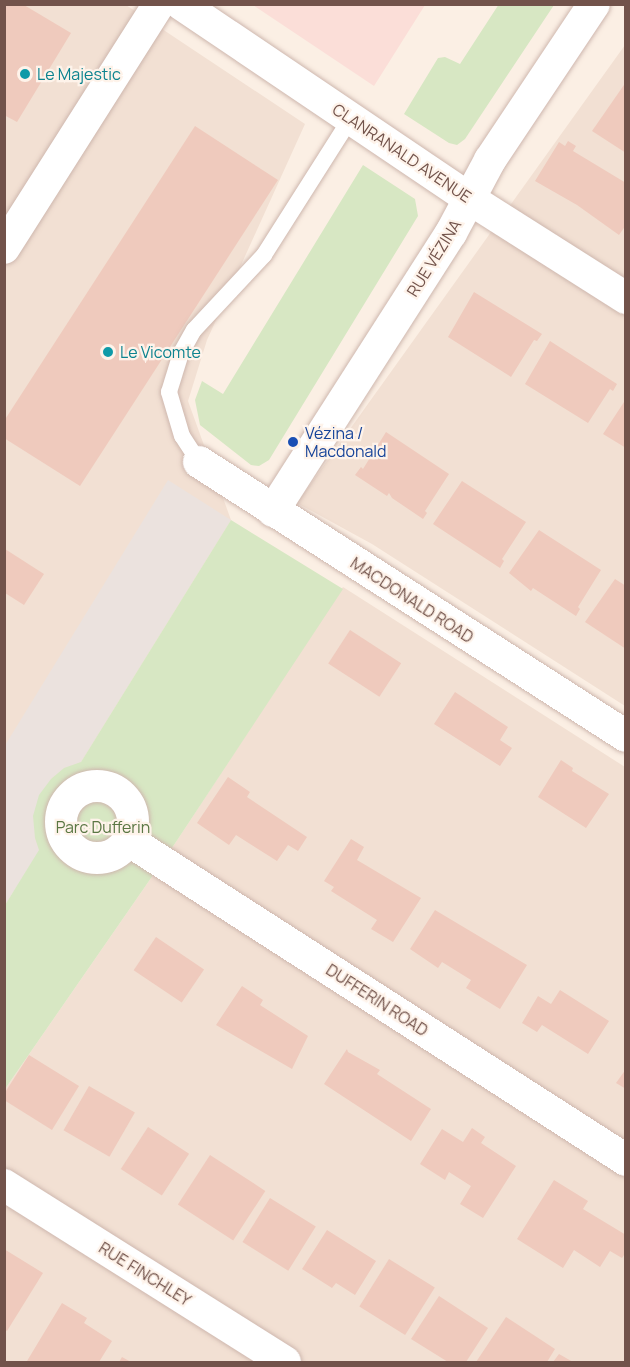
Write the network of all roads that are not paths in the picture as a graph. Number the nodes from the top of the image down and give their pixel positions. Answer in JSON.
{"nodes":[{"id":1,"x":159,"y":4,"type":"edge"},
{"id":2,"x":181,"y":4,"type":"edge"},
{"id":3,"x":594,"y":4,"type":"edge"},
{"id":4,"x":351,"y":118,"type":"junction"},
{"id":5,"x":470,"y":199,"type":"junction"},
{"id":6,"x":4,"y":248,"type":"edge"},
{"id":7,"x":626,"y":298,"type":"edge"},
{"id":8,"x":199,"y":462,"type":"joint"},
{"id":9,"x":273,"y":511,"type":"junction"},
{"id":10,"x":626,"y":736,"type":"edge"},
{"id":11,"x":128,"y":840,"type":"dead end"},
{"id":12,"x":626,"y":1160,"type":"edge"},
{"id":13,"x":4,"y":1185,"type":"edge"},
{"id":14,"x":285,"y":1362,"type":"edge"}],
"edges":[{"from":1,"to":6,"type":"street"},
{"from":2,"to":4,"type":"street","name":"CLANRANALD AVENUE"},
{"from":3,"to":5,"type":"street","name":"RUE VÉZINA"},
{"from":4,"to":5,"type":"street","name":"CLANRANALD AVENUE"},
{"from":4,"to":8,"type":"lane"},
{"from":5,"to":7,"type":"street","name":"CLANRANALD AVENUE"},
{"from":5,"to":9,"type":"street","name":"RUE VÉZINA"},
{"from":8,"to":9,"type":"street","name":"MACDONALD ROAD"},
{"from":9,"to":10,"type":"street","name":"MACDONALD ROAD"},
{"from":11,"to":12,"type":"street","name":"DUFFERIN ROAD"},
{"from":13,"to":14,"type":"street","name":"RUE FINCHLEY"}]}
